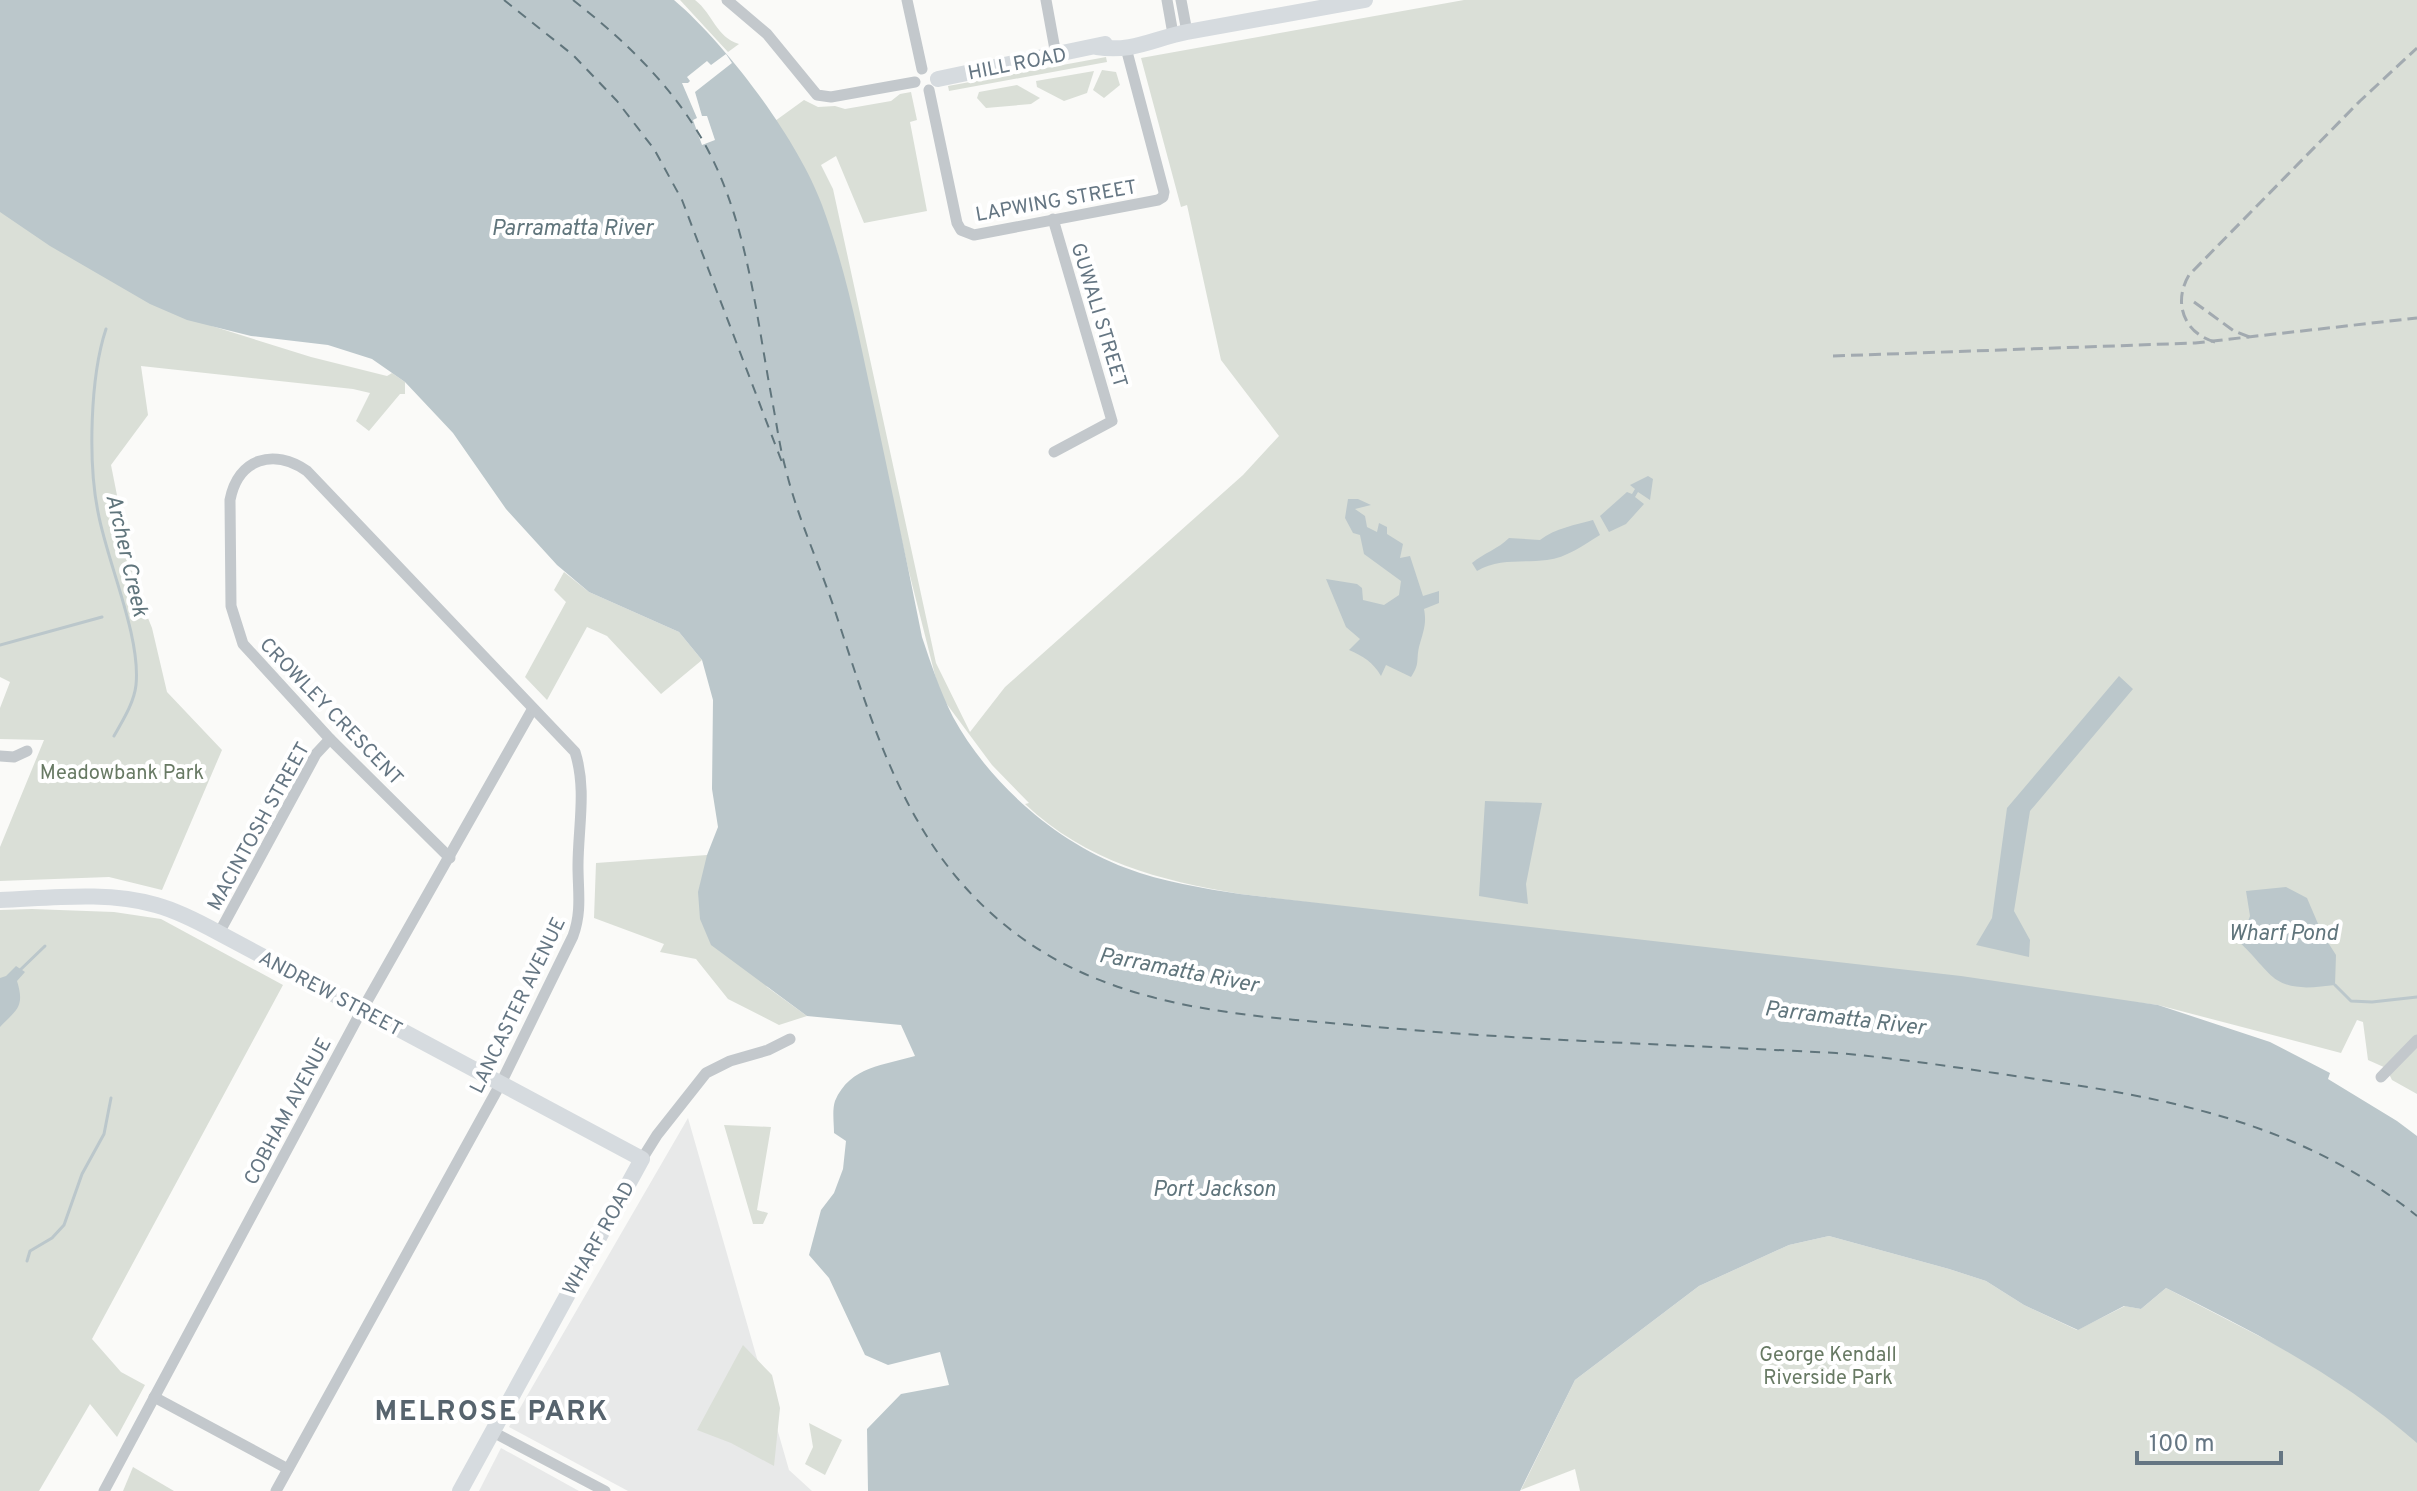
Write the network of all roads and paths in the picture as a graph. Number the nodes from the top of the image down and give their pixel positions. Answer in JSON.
{"nodes":[{"id":1,"x":727,"y":0,"type":"edge"},
{"id":2,"x":907,"y":0,"type":"edge"},
{"id":3,"x":1046,"y":0,"type":"edge"},
{"id":4,"x":1167,"y":0,"type":"edge"},
{"id":5,"x":1181,"y":0,"type":"edge"},
{"id":6,"x":1365,"y":0,"type":"edge"},
{"id":7,"x":1316,"y":4,"type":"edge"},
{"id":8,"x":1180,"y":33,"type":"junction"},
{"id":9,"x":1097,"y":47,"type":"junction"},
{"id":10,"x":1126,"y":48,"type":"junction"},
{"id":11,"x":1056,"y":55,"type":"junction"},
{"id":12,"x":922,"y":69,"type":"junction"},
{"id":13,"x":915,"y":82,"type":"junction"},
{"id":14,"x":934,"y":84,"type":"junction"},
{"id":15,"x":1053,"y":219,"type":"junction"},
{"id":16,"x":1054,"y":452,"type":"dead end"},
{"id":17,"x":240,"y":474,"type":"joint"},
{"id":18,"x":532,"y":710,"type":"junction"},
{"id":19,"x":330,"y":739,"type":"junction"},
{"id":20,"x":27,"y":751,"type":"dead end"},
{"id":21,"x":0,"y":756,"type":"edge"},
{"id":22,"x":450,"y":858,"type":"junction"},
{"id":23,"x":0,"y":900,"type":"edge"},
{"id":24,"x":219,"y":933,"type":"junction"},
{"id":25,"x":363,"y":1010,"type":"junction"},
{"id":26,"x":790,"y":1039,"type":"dead end"},
{"id":27,"x":2417,"y":1040,"type":"edge"},
{"id":28,"x":2381,"y":1077,"type":"dead end"},
{"id":29,"x":501,"y":1083,"type":"junction"},
{"id":30,"x":642,"y":1159,"type":"junction"},
{"id":31,"x":154,"y":1397,"type":"junction"},
{"id":32,"x":491,"y":1431,"type":"junction"},
{"id":33,"x":288,"y":1469,"type":"junction"},
{"id":34,"x":104,"y":1491,"type":"edge"},
{"id":35,"x":276,"y":1491,"type":"edge"},
{"id":36,"x":460,"y":1491,"type":"edge"},
{"id":37,"x":605,"y":1491,"type":"edge"}],
"edges":[{"from":1,"to":13,"type":"street"},
{"from":2,"to":12,"type":"street"},
{"from":3,"to":11,"type":"street"},
{"from":4,"to":8,"type":"street"},
{"from":5,"to":8,"type":"street"},
{"from":6,"to":7,"type":"main road","name":"HILL ROAD"},
{"from":7,"to":8,"type":"main road","name":"HILL ROAD"},
{"from":8,"to":9,"type":"main road","name":"HILL ROAD"},
{"from":8,"to":10,"type":"main road","name":"HILL ROAD"},
{"from":9,"to":10,"type":"main road","name":"HILL ROAD"},
{"from":9,"to":11,"type":"main road","name":"HILL ROAD"},
{"from":10,"to":15,"type":"street","name":"LAPWING STREET"},
{"from":11,"to":14,"type":"main road","name":"HILL ROAD"},
{"from":12,"to":13,"type":"street"},
{"from":12,"to":14,"type":"street"},
{"from":13,"to":14,"type":"street"},
{"from":14,"to":15,"type":"street","name":"LAPWING STREET"},
{"from":15,"to":16,"type":"street","name":"GUWALI STREET"},
{"from":17,"to":18,"type":"street","name":"LANCASTER AVENUE"},
{"from":17,"to":19,"type":"street","name":"CROWLEY CRESCENT"},
{"from":18,"to":22,"type":"street","name":"COBHAM AVENUE"},
{"from":18,"to":29,"type":"street","name":"LANCASTER AVENUE"},
{"from":19,"to":22,"type":"street","name":"CROWLEY CRESCENT"},
{"from":19,"to":24,"type":"street","name":"MACINTOSH STREET"},
{"from":20,"to":21,"type":"street"},
{"from":22,"to":25,"type":"street","name":"COBHAM AVENUE"},
{"from":23,"to":24,"type":"main road","name":"ANDREW STREET"},
{"from":24,"to":25,"type":"main road","name":"ANDREW STREET"},
{"from":25,"to":29,"type":"main road","name":"ANDREW STREET"},
{"from":25,"to":31,"type":"street","name":"COBHAM AVENUE"},
{"from":26,"to":30,"type":"street","name":"WHARF ROAD"},
{"from":27,"to":28,"type":"street"},
{"from":29,"to":30,"type":"main road","name":"ANDREW STREET"},
{"from":29,"to":33,"type":"street","name":"LANCASTER AVENUE"},
{"from":30,"to":32,"type":"main road","name":"WHARF ROAD"},
{"from":31,"to":33,"type":"street"},
{"from":31,"to":34,"type":"street","name":"COBHAM AVENUE"},
{"from":32,"to":36,"type":"main road","name":"WHARF ROAD"},
{"from":32,"to":37,"type":"street"},
{"from":33,"to":35,"type":"street","name":"LANCASTER AVENUE"}]}
